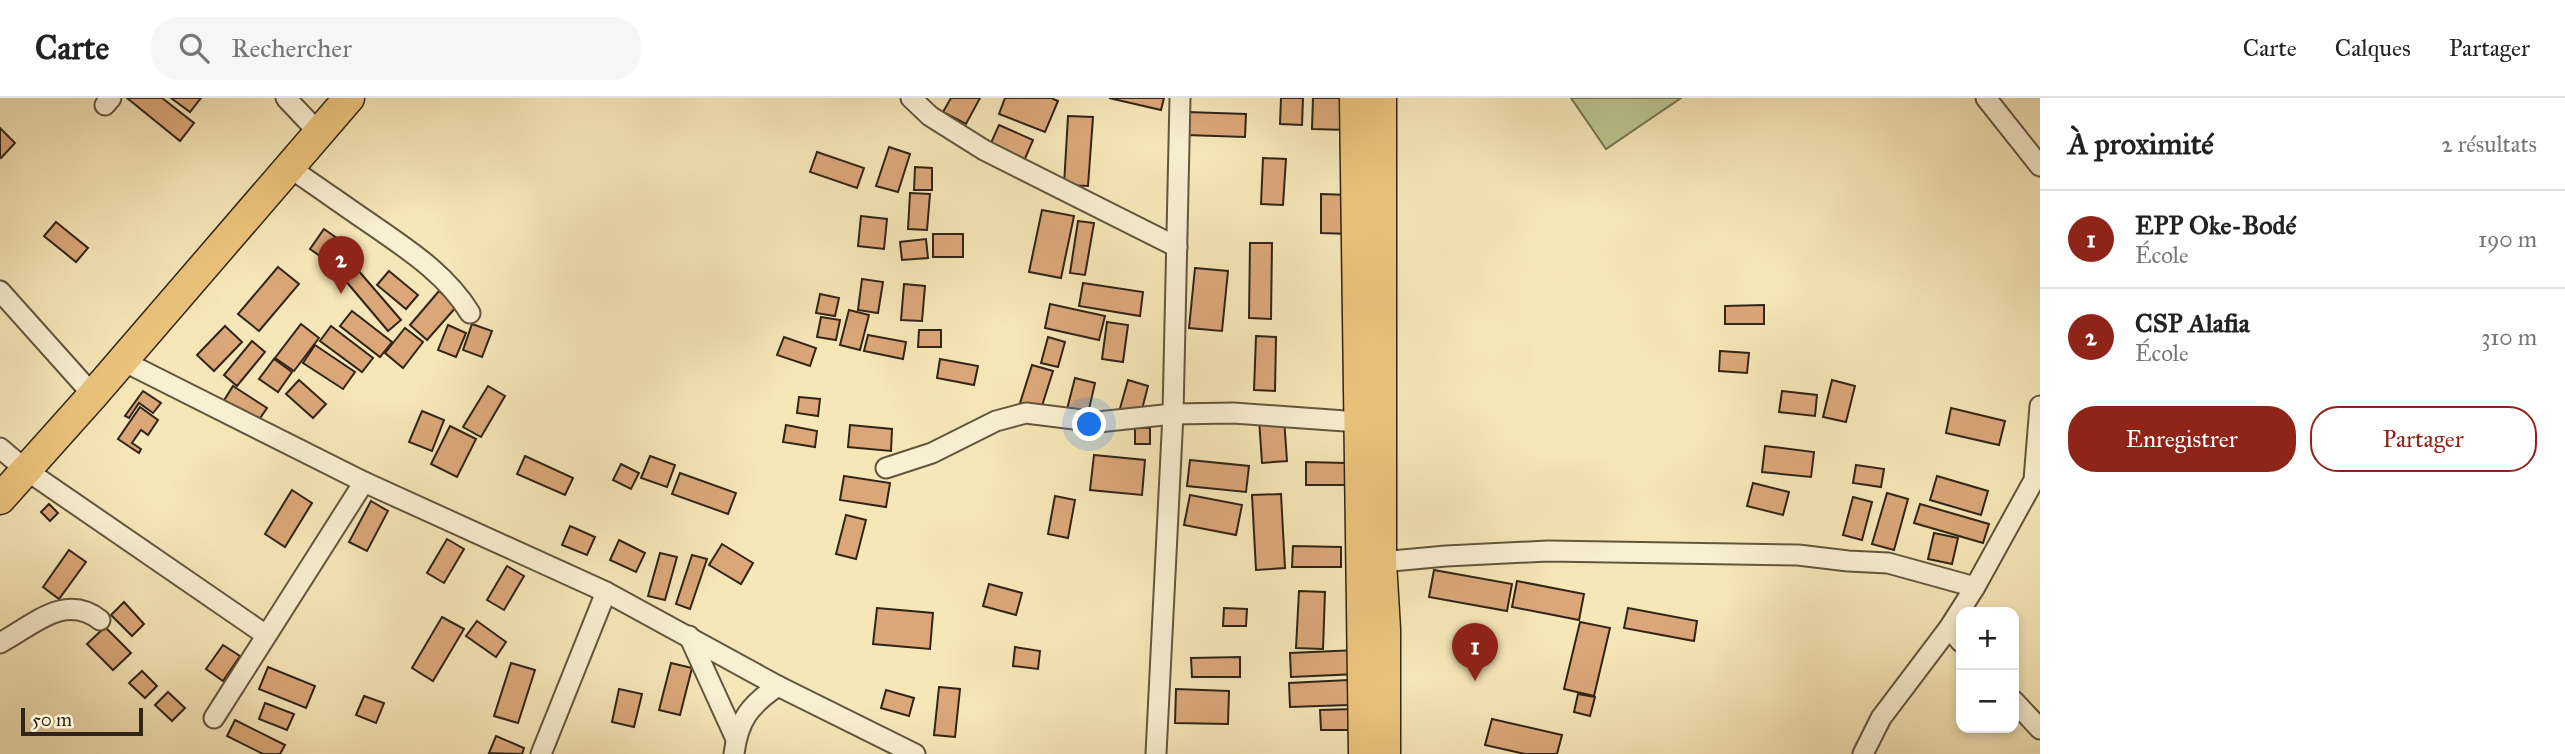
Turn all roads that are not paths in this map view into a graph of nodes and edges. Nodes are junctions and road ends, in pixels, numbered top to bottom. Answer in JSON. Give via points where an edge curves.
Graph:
{"nodes":[{"id":1,"x":286,"y":98,"type":"edge"},
{"id":2,"x":349,"y":98,"type":"edge"},
{"id":3,"x":911,"y":98,"type":"edge"},
{"id":4,"x":1180,"y":98,"type":"edge"},
{"id":5,"x":1354,"y":98,"type":"edge"},
{"id":6,"x":1381,"y":98,"type":"edge"},
{"id":7,"x":1986,"y":98,"type":"edge"},
{"id":8,"x":320,"y":133,"type":"junction"},
{"id":9,"x":2040,"y":166,"type":"edge"},
{"id":10,"x":290,"y":168,"type":"junction"},
{"id":11,"x":1177,"y":247,"type":"junction"},
{"id":12,"x":0,"y":292,"type":"edge"},
{"id":13,"x":470,"y":313,"type":"dead end"},
{"id":14,"x":123,"y":361,"type":"junction"},
{"id":15,"x":93,"y":396,"type":"junction"},
{"id":16,"x":2040,"y":406,"type":"edge"},
{"id":17,"x":1173,"y":414,"type":"junction"},
{"id":18,"x":1359,"y":422,"type":"junction"},
{"id":19,"x":0,"y":448,"type":"edge"},
{"id":20,"x":886,"y":468,"type":"dead end"},
{"id":21,"x":26,"y":470,"type":"junction"},
{"id":22,"x":2037,"y":480,"type":"edge"},
{"id":23,"x":364,"y":482,"type":"junction"},
{"id":24,"x":0,"y":499,"type":"edge"},
{"id":25,"x":1381,"y":562,"type":"junction"},
{"id":26,"x":1975,"y":587,"type":"junction"},
{"id":27,"x":606,"y":592,"type":"junction"},
{"id":28,"x":100,"y":620,"type":"dead end"},
{"id":29,"x":266,"y":635,"type":"junction"},
{"id":30,"x":1955,"y":635,"type":"edge"},
{"id":31,"x":689,"y":636,"type":"junction"},
{"id":32,"x":0,"y":643,"type":"edge"},
{"id":33,"x":778,"y":686,"type":"junction"},
{"id":34,"x":2019,"y":706,"type":"edge"},
{"id":35,"x":214,"y":718,"type":"dead end"},
{"id":36,"x":2040,"y":729,"type":"edge"},
{"id":37,"x":735,"y":747,"type":"edge"},
{"id":38,"x":541,"y":754,"type":"edge"},
{"id":39,"x":915,"y":754,"type":"edge"},
{"id":40,"x":1156,"y":754,"type":"edge"},
{"id":41,"x":1364,"y":754,"type":"edge"},
{"id":42,"x":1385,"y":754,"type":"edge"},
{"id":43,"x":1863,"y":754,"type":"edge"}],
"edges":[{"from":1,"to":8,"type":"street"},
{"from":2,"to":8,"type":"main road"},
{"from":3,"to":11,"type":"street","via":[[930,116],[984,150]]},
{"from":4,"to":11,"type":"street"},
{"from":5,"to":18,"type":"main road"},
{"from":6,"to":25,"type":"main road"},
{"from":7,"to":9,"type":"street"},
{"from":8,"to":10,"type":"main road"},
{"from":10,"to":13,"type":"street","via":[[414,254],[445,279]]},
{"from":10,"to":14,"type":"main road"},
{"from":11,"to":17,"type":"street"},
{"from":12,"to":15,"type":"street"},
{"from":14,"to":15,"type":"main road"},
{"from":14,"to":23,"type":"street"},
{"from":15,"to":21,"type":"main road"},
{"from":16,"to":22,"type":"street"},
{"from":17,"to":18,"type":"street"},
{"from":17,"to":20,"type":"street","via":[[1098,422],[1026,413],[996,421],[932,453]]},
{"from":17,"to":40,"type":"street"},
{"from":18,"to":41,"type":"main road"},
{"from":19,"to":21,"type":"street"},
{"from":21,"to":24,"type":"main road"},
{"from":21,"to":29,"type":"street"},
{"from":22,"to":26,"type":"street"},
{"from":23,"to":27,"type":"street"},
{"from":23,"to":29,"type":"street"},
{"from":25,"to":26,"type":"street","via":[[1548,551],[1798,555],[1888,563]]},
{"from":25,"to":42,"type":"main road"},
{"from":26,"to":30,"type":"street"},
{"from":27,"to":31,"type":"street"},
{"from":27,"to":38,"type":"street"},
{"from":28,"to":32,"type":"street","via":[[91,612],[54,611]]},
{"from":29,"to":35,"type":"street"},
{"from":30,"to":43,"type":"street","via":[[1881,718]]},
{"from":31,"to":33,"type":"street"},
{"from":31,"to":37,"type":"street"},
{"from":33,"to":37,"type":"street","via":[[744,716]]},
{"from":33,"to":39,"type":"street"},
{"from":34,"to":36,"type":"street"}]}
